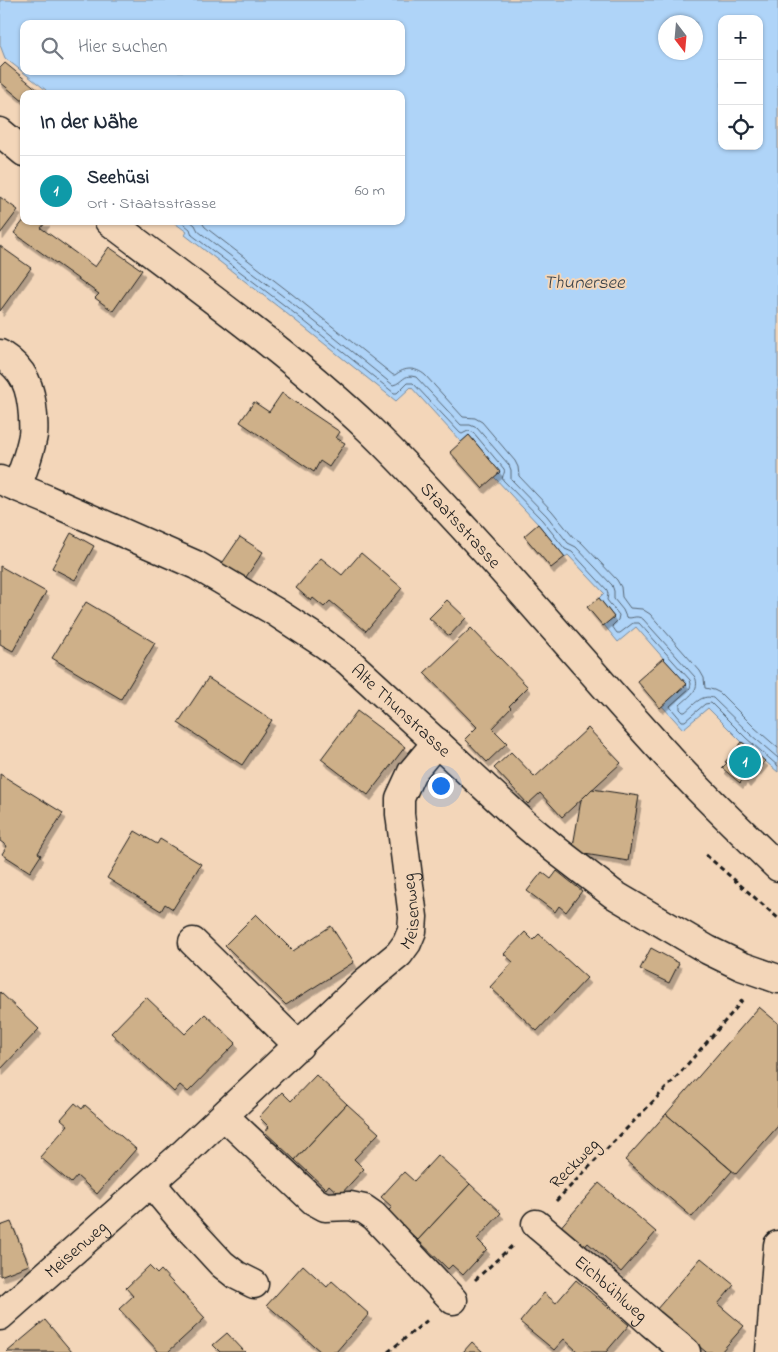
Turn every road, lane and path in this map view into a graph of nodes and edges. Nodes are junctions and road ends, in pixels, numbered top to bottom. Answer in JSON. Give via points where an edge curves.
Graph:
{"nodes":[{"id":1,"x":0,"y":132,"type":"edge"},
{"id":2,"x":20,"y":149,"type":"edge"},
{"id":3,"x":114,"y":225,"type":"edge"},
{"id":4,"x":0,"y":354,"type":"edge"},
{"id":5,"x":8,"y":484,"type":"edge"},
{"id":6,"x":437,"y":742,"type":"junction"},
{"id":7,"x":706,"y":855,"type":"dead end"},
{"id":8,"x":778,"y":867,"type":"edge"},
{"id":9,"x":778,"y":918,"type":"edge"},
{"id":10,"x":193,"y":942,"type":"dead end"},
{"id":11,"x":768,"y":976,"type":"edge"},
{"id":12,"x":299,"y":1046,"type":"junction"},
{"id":13,"x":224,"y":1116,"type":"junction"},
{"id":14,"x":151,"y":1183,"type":"junction"},
{"id":15,"x":536,"y":1224,"type":"junction"},
{"id":16,"x":778,"y":1245,"type":"edge"},
{"id":17,"x":254,"y":1284,"type":"dead end"},
{"id":18,"x":453,"y":1300,"type":"junction"},
{"id":19,"x":0,"y":1316,"type":"edge"},
{"id":20,"x":388,"y":1352,"type":"edge"},
{"id":21,"x":686,"y":1352,"type":"edge"},
{"id":22,"x":770,"y":1352,"type":"edge"}],
"edges":[{"from":1,"to":2,"type":"street"},
{"from":3,"to":8,"type":"street","name":"Staatsstrasse","via":[[278,350],[370,430],[482,548],[708,800]]},
{"from":4,"to":5,"type":"street","via":[[17,368],[32,397],[34,433],[28,456]]},
{"from":5,"to":6,"type":"street","name":"Alte Thunstrasse","via":[[196,566],[274,611],[348,661]]},
{"from":6,"to":11,"type":"street","name":"Alte Thunstrasse","via":[[526,825],[613,894],[708,950]]},
{"from":6,"to":12,"type":"street","name":"Meisenweg","via":[[412,772],[400,798],[412,931],[399,954]]},
{"from":7,"to":9,"type":"path"},
{"from":10,"to":12,"type":"street"},
{"from":11,"to":15,"type":"path","name":"Reckweg","via":[[750,990],[673,1081]]},
{"from":12,"to":13,"type":"street","name":"Meisenweg"},
{"from":13,"to":14,"type":"street","name":"Meisenweg"},
{"from":13,"to":18,"type":"street","via":[[314,1201],[326,1206],[364,1209],[374,1216]]},
{"from":14,"to":17,"type":"street","via":[[222,1264]]},
{"from":14,"to":19,"type":"street","name":"Meisenweg"},
{"from":15,"to":18,"type":"path","name":"Reckweg"},
{"from":15,"to":21,"type":"street","name":"Eichbühlweg"},
{"from":16,"to":22,"type":"street"},
{"from":18,"to":20,"type":"path","name":"Reckweg"}]}
